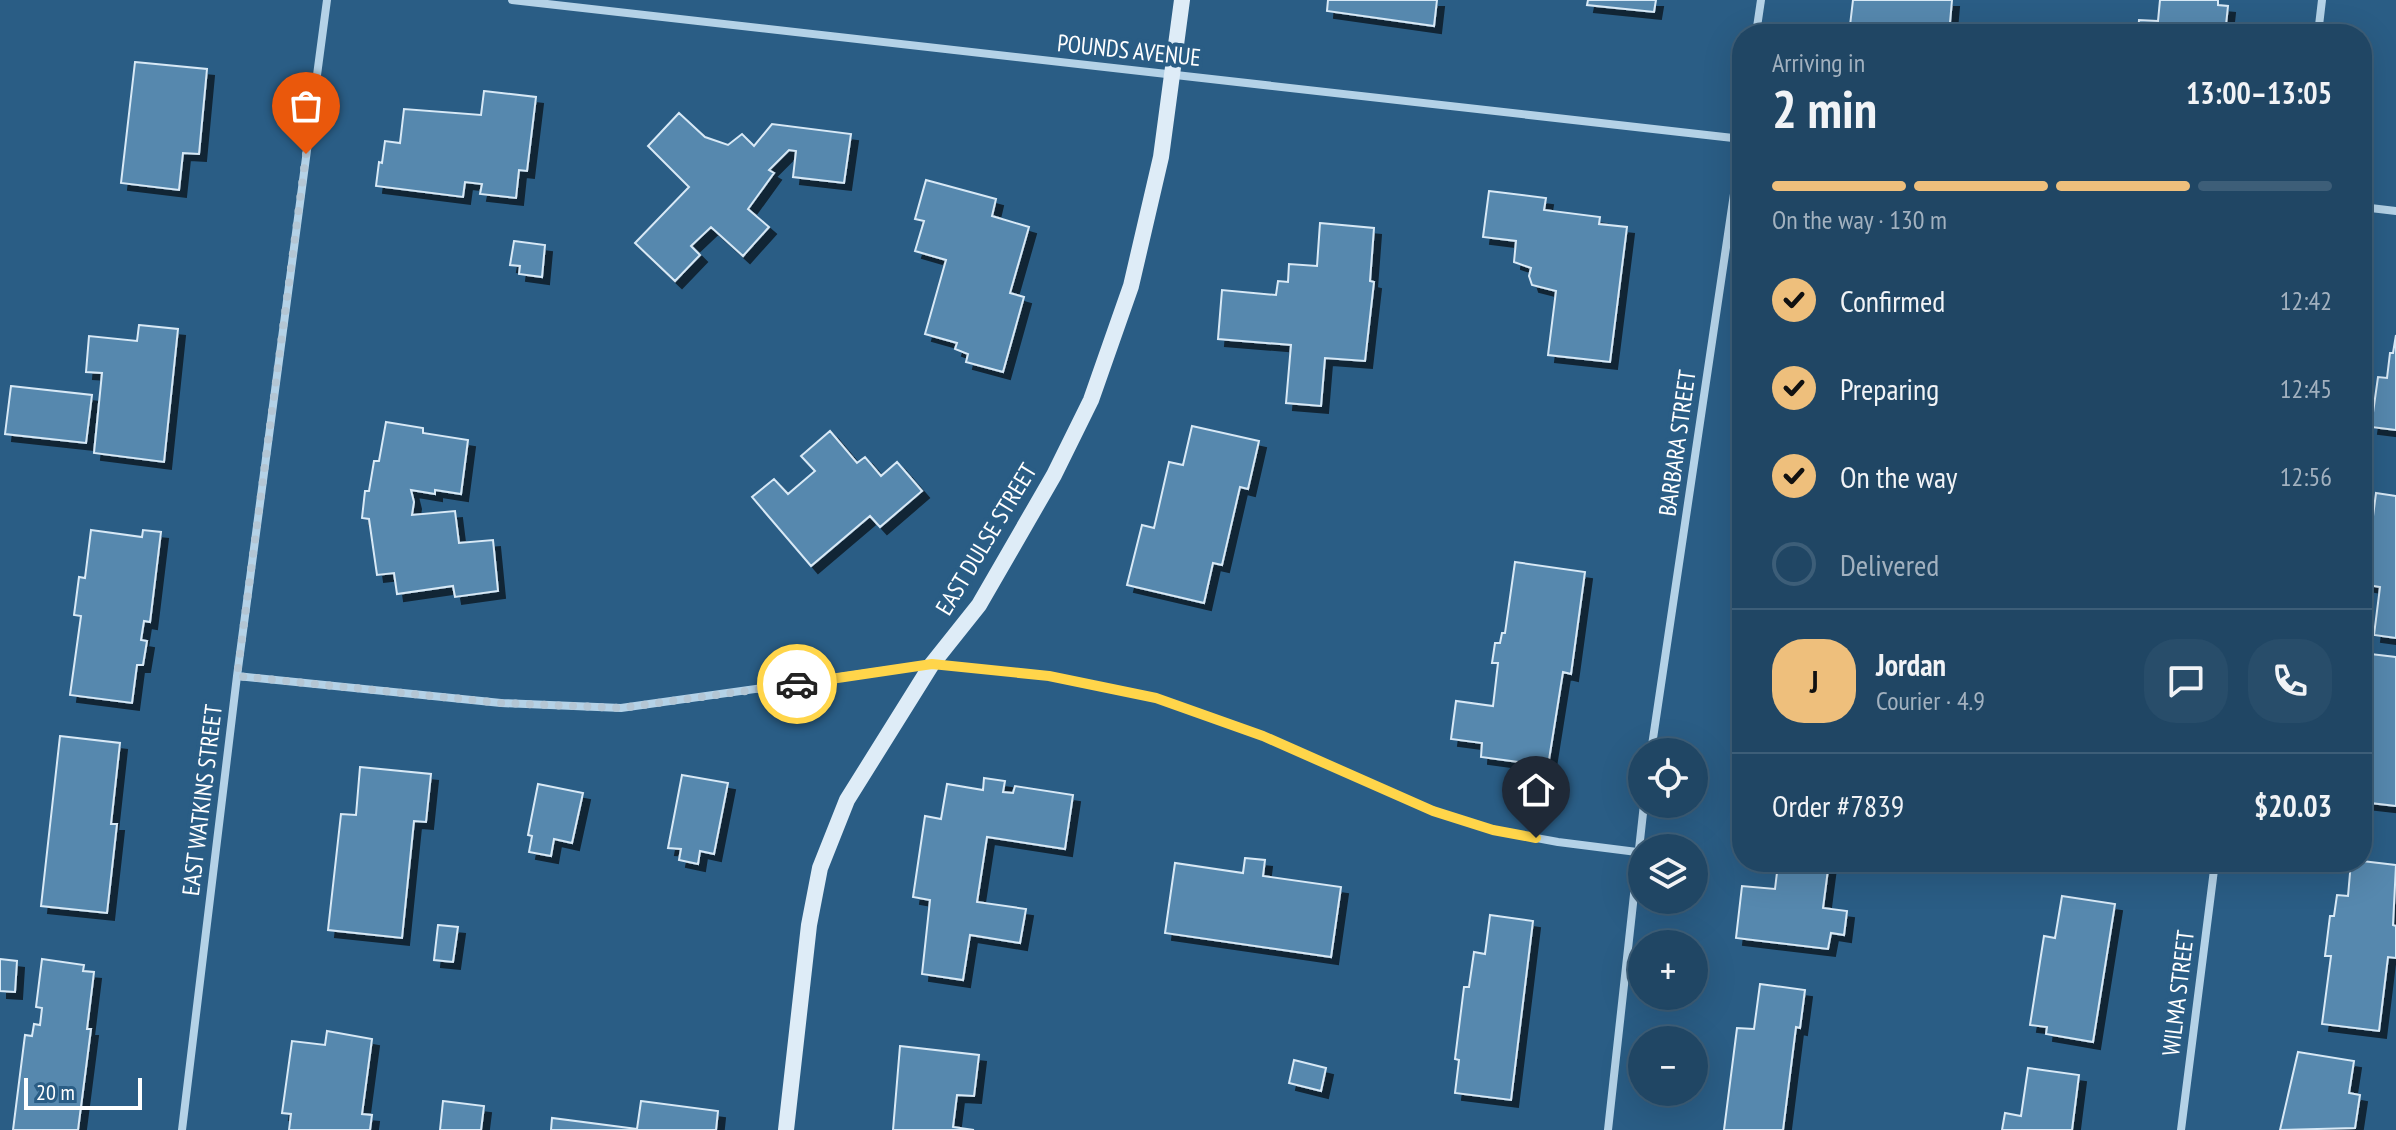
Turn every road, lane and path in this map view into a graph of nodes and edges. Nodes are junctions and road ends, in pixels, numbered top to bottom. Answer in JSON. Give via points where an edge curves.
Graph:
{"nodes":[{"id":1,"x":327,"y":0,"type":"edge"},
{"id":2,"x":512,"y":0,"type":"edge"},
{"id":3,"x":1182,"y":0,"type":"edge"},
{"id":4,"x":1761,"y":0,"type":"edge"},
{"id":5,"x":2322,"y":0,"type":"edge"},
{"id":6,"x":1757,"y":24,"type":"edge"},
{"id":7,"x":2319,"y":24,"type":"edge"},
{"id":8,"x":1172,"y":75,"type":"junction"},
{"id":9,"x":1732,"y":139,"type":"edge"},
{"id":10,"x":1732,"y":207,"type":"edge"},
{"id":11,"x":2372,"y":208,"type":"edge"},
{"id":12,"x":2396,"y":211,"type":"edge"},
{"id":13,"x":932,"y":664,"type":"junction"},
{"id":14,"x":237,"y":676,"type":"junction"},
{"id":15,"x":1653,"y":738,"type":"edge"},
{"id":16,"x":1628,"y":851,"type":"edge"},
{"id":17,"x":2214,"y":872,"type":"edge"},
{"id":18,"x":1631,"y":914,"type":"edge"},
{"id":19,"x":182,"y":1130,"type":"edge"},
{"id":20,"x":786,"y":1130,"type":"edge"},
{"id":21,"x":1608,"y":1130,"type":"edge"},
{"id":22,"x":2181,"y":1130,"type":"edge"}],
"edges":[{"from":1,"to":14,"type":"street","name":"EAST WATKINS STREET"},
{"from":2,"to":8,"type":"street","name":"POUNDS AVENUE"},
{"from":3,"to":8,"type":"street","name":"EAST DULSE STREET"},
{"from":4,"to":6,"type":"street"},
{"from":5,"to":7,"type":"street"},
{"from":8,"to":9,"type":"street","name":"POUNDS AVENUE"},
{"from":8,"to":13,"type":"street","name":"EAST DULSE STREET","via":[[1161,157],[1131,286],[1091,400],[979,605]]},
{"from":10,"to":15,"type":"street","name":"BARBARA STREET"},
{"from":11,"to":12,"type":"street"},
{"from":13,"to":14,"type":"street","via":[[621,708],[501,703]]},
{"from":13,"to":16,"type":"street","via":[[1049,676],[1156,698],[1263,736],[1433,811],[1493,830]]},
{"from":13,"to":20,"type":"street","name":"EAST DULSE STREET","via":[[847,800],[820,868]]},
{"from":14,"to":19,"type":"street","name":"EAST WATKINS STREET"},
{"from":17,"to":22,"type":"street","name":"WILMA STREET"},
{"from":18,"to":21,"type":"street"}]}
